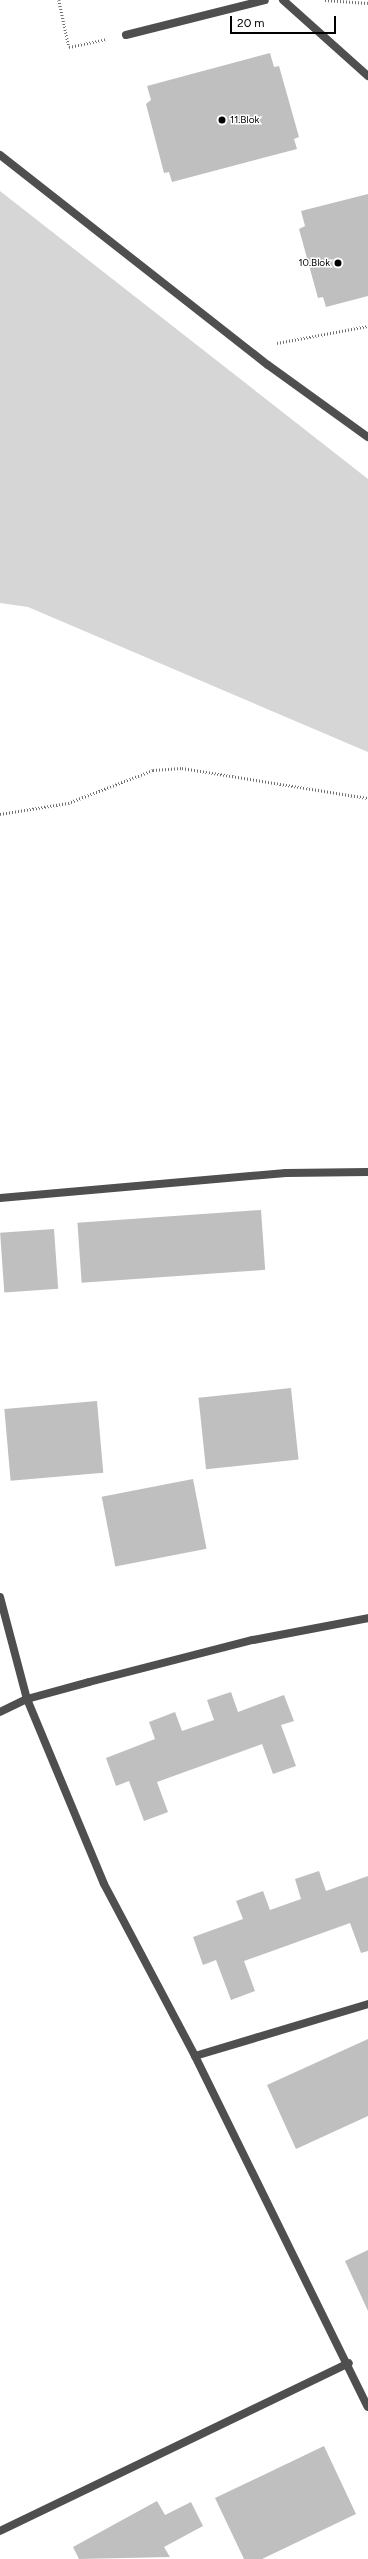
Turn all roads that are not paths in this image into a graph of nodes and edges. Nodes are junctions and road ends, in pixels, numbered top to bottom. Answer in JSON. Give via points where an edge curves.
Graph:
{"nodes":[{"id":1,"x":265,"y":0,"type":"edge"},
{"id":2,"x":283,"y":0,"type":"edge"},
{"id":3,"x":126,"y":35,"type":"road end"},
{"id":4,"x":368,"y":76,"type":"edge"},
{"id":5,"x":0,"y":155,"type":"edge"},
{"id":6,"x":368,"y":437,"type":"edge"},
{"id":7,"x":368,"y":1172,"type":"edge"},
{"id":8,"x":0,"y":1198,"type":"edge"},
{"id":9,"x":0,"y":1598,"type":"edge"},
{"id":10,"x":368,"y":1618,"type":"edge"},
{"id":11,"x":27,"y":1699,"type":"junction"},
{"id":12,"x":0,"y":1712,"type":"edge"},
{"id":13,"x":368,"y":2004,"type":"edge"},
{"id":14,"x":194,"y":2056,"type":"junction"},
{"id":15,"x":349,"y":2363,"type":"junction"},
{"id":16,"x":368,"y":2407,"type":"edge"},
{"id":17,"x":0,"y":2531,"type":"edge"}],
"edges":[{"from":1,"to":3,"type":"street"},
{"from":2,"to":4,"type":"street"},
{"from":5,"to":6,"type":"street","via":[[247,348]]},
{"from":7,"to":8,"type":"street","via":[[286,1173]]},
{"from":9,"to":11,"type":"street"},
{"from":10,"to":11,"type":"street","via":[[253,1640]]},
{"from":11,"to":12,"type":"street"},
{"from":11,"to":14,"type":"street","via":[[104,1884]]},
{"from":13,"to":14,"type":"street"},
{"from":14,"to":15,"type":"street"},
{"from":15,"to":16,"type":"street"},
{"from":15,"to":17,"type":"street"}]}
